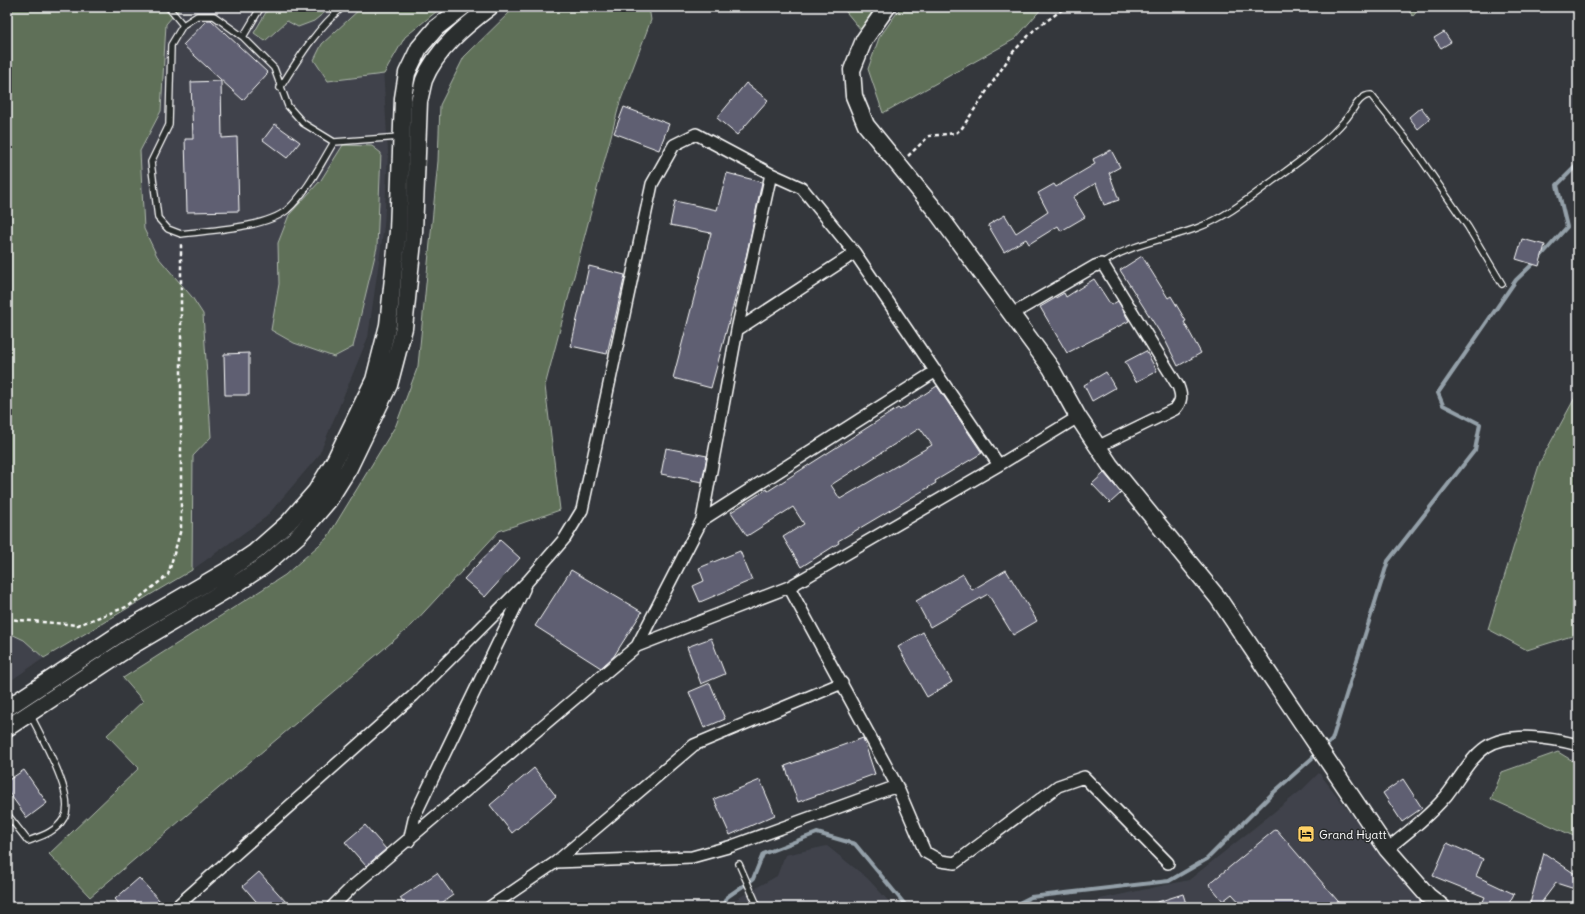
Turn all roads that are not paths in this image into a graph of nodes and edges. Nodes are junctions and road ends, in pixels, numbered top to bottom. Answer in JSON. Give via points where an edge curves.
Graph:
{"nodes":[{"id":1,"x":168,"y":7,"type":"edge"},
{"id":2,"x":261,"y":7,"type":"edge"},
{"id":3,"x":343,"y":7,"type":"edge"},
{"id":4,"x":463,"y":7,"type":"edge"},
{"id":5,"x":490,"y":7,"type":"edge"},
{"id":6,"x":886,"y":7,"type":"edge"},
{"id":7,"x":183,"y":25,"type":"junction"},
{"id":8,"x":243,"y":37,"type":"junction"},
{"id":9,"x":280,"y":88,"type":"junction"},
{"id":10,"x":401,"y":137,"type":"junction"},
{"id":11,"x":334,"y":142,"type":"junction"},
{"id":12,"x":771,"y":174,"type":"junction"},
{"id":13,"x":856,"y":253,"type":"junction"},
{"id":14,"x":1101,"y":264,"type":"junction"},
{"id":15,"x":1502,"y":284,"type":"dead end"},
{"id":16,"x":1012,"y":314,"type":"junction"},
{"id":17,"x":737,"y":330,"type":"junction"},
{"id":18,"x":936,"y":371,"type":"junction"},
{"id":19,"x":1078,"y":417,"type":"junction"},
{"id":20,"x":1097,"y":447,"type":"junction"},
{"id":21,"x":999,"y":465,"type":"junction"},
{"id":22,"x":702,"y":520,"type":"junction"},
{"id":23,"x":528,"y":581,"type":"junction"},
{"id":24,"x":789,"y":586,"type":"junction"},
{"id":25,"x":637,"y":646,"type":"junction"},
{"id":26,"x":842,"y":683,"type":"junction"},
{"id":27,"x":7,"y":708,"type":"edge"},
{"id":28,"x":29,"y":712,"type":"junction"},
{"id":29,"x":7,"y":728,"type":"edge"},
{"id":30,"x":1578,"y":745,"type":"edge"},
{"id":31,"x":897,"y":786,"type":"junction"},
{"id":32,"x":7,"y":814,"type":"edge"},
{"id":33,"x":409,"y":841,"type":"junction"},
{"id":34,"x":1387,"y":849,"type":"junction"},
{"id":35,"x":556,"y":862,"type":"junction"},
{"id":36,"x":1168,"y":862,"type":"dead end"},
{"id":37,"x":739,"y":864,"type":"dead end"},
{"id":38,"x":176,"y":907,"type":"edge"},
{"id":39,"x":332,"y":907,"type":"edge"},
{"id":40,"x":490,"y":907,"type":"edge"},
{"id":41,"x":758,"y":907,"type":"edge"},
{"id":42,"x":1442,"y":907,"type":"edge"}],
"edges":[{"from":1,"to":7,"type":"lane"},
{"from":2,"to":8,"type":"lane"},
{"from":3,"to":9,"type":"lane","via":[[327,20],[306,47]]},
{"from":4,"to":10,"type":"main road","via":[[436,28],[419,48],[406,73]]},
{"from":5,"to":28,"type":"main road","via":[[468,24],[436,58],[424,80],[419,101],[414,232],[404,328],[389,385],[349,468],[329,500],[299,535],[265,565]]},
{"from":6,"to":16,"type":"main road","via":[[864,40],[852,70],[854,96],[866,125],[936,211]]},
{"from":7,"to":8,"type":"lane","via":[[197,16],[214,16]]},
{"from":7,"to":11,"type":"lane","via":[[171,45],[169,125],[151,162],[158,218],[168,229],[181,234],[265,222],[286,210],[302,193]]},
{"from":8,"to":9,"type":"lane","via":[[274,68]]},
{"from":9,"to":11,"type":"lane","via":[[288,106],[303,123]]},
{"from":10,"to":11,"type":"lane"},
{"from":10,"to":27,"type":"main road","via":[[398,231],[388,325],[374,380],[316,491],[288,523],[255,552],[124,631]]},
{"from":12,"to":13,"type":"street","via":[[802,188]]},
{"from":12,"to":17,"type":"street"},
{"from":12,"to":23,"type":"street","via":[[696,134],[674,145],[652,184],[582,510],[565,538]]},
{"from":13,"to":17,"type":"street"},
{"from":13,"to":18,"type":"street"},
{"from":14,"to":15,"type":"lane","via":[[1123,250],[1198,228],[1227,213],[1323,144],[1362,98],[1371,95],[1412,146],[1468,227]]},
{"from":14,"to":16,"type":"street"},
{"from":14,"to":20,"type":"street","via":[[1178,386],[1181,402],[1175,409]]},
{"from":16,"to":19,"type":"main road","via":[[1050,368]]},
{"from":17,"to":22,"type":"street"},
{"from":18,"to":21,"type":"street"},
{"from":18,"to":22,"type":"street"},
{"from":19,"to":20,"type":"main road"},
{"from":19,"to":21,"type":"street"},
{"from":20,"to":34,"type":"main road","via":[[1218,598]]},
{"from":21,"to":24,"type":"street"},
{"from":22,"to":25,"type":"street"},
{"from":23,"to":33,"type":"street","via":[[415,815]]},
{"from":23,"to":38,"type":"street","via":[[413,696]]},
{"from":24,"to":25,"type":"street"},
{"from":24,"to":26,"type":"street"},
{"from":25,"to":33,"type":"street"},
{"from":26,"to":31,"type":"street"},
{"from":26,"to":35,"type":"street","via":[[694,745]]},
{"from":28,"to":29,"type":"main road"},
{"from":28,"to":32,"type":"lane","via":[[66,794],[65,817],[52,832],[28,841]]},
{"from":30,"to":34,"type":"street","via":[[1560,740],[1513,738],[1486,747],[1471,761],[1445,797]]},
{"from":31,"to":35,"type":"street","via":[[732,846],[692,857]]},
{"from":31,"to":36,"type":"street","via":[[925,852],[942,861],[955,863],[1058,786],[1084,777]]},
{"from":33,"to":39,"type":"street","via":[[352,887]]},
{"from":34,"to":42,"type":"main road","via":[[1428,896]]},
{"from":35,"to":40,"type":"street"},
{"from":37,"to":41,"type":"lane"}]}
